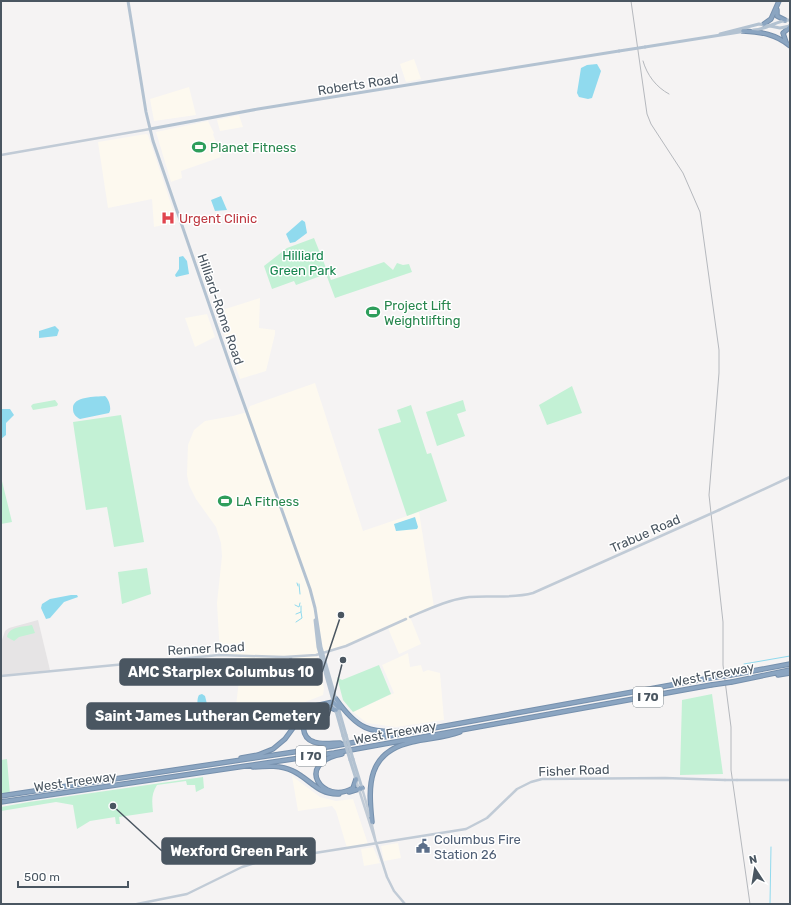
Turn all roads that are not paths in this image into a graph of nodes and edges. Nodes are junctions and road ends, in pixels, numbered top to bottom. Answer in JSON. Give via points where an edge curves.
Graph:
{"nodes":[{"id":1,"x":128,"y":1,"type":"edge"},
{"id":2,"x":779,"y":1,"type":"edge"},
{"id":3,"x":777,"y":7,"type":"junction"},
{"id":4,"x":785,"y":20,"type":"junction"},
{"id":5,"x":790,"y":20,"type":"edge"},
{"id":6,"x":764,"y":24,"type":"junction"},
{"id":7,"x":770,"y":26,"type":"junction"},
{"id":8,"x":790,"y":27,"type":"edge"},
{"id":9,"x":743,"y":31,"type":"junction"},
{"id":10,"x":719,"y":34,"type":"junction"},
{"id":11,"x":789,"y":45,"type":"edge"},
{"id":12,"x":150,"y":129,"type":"junction"},
{"id":13,"x":1,"y":155,"type":"edge"},
{"id":14,"x":790,"y":477,"type":"edge"},
{"id":15,"x":410,"y":617,"type":"dead end"},
{"id":16,"x":406,"y":619,"type":"dead end"},
{"id":17,"x":321,"y":654,"type":"junction"},
{"id":18,"x":284,"y":657,"type":"junction"},
{"id":19,"x":291,"y":657,"type":"junction"},
{"id":20,"x":790,"y":663,"type":"edge"},
{"id":21,"x":790,"y":672,"type":"edge"},
{"id":22,"x":1,"y":676,"type":"edge"},
{"id":23,"x":607,"y":697,"type":"junction"},
{"id":24,"x":335,"y":701,"type":"junction"},
{"id":25,"x":337,"y":709,"type":"junction"},
{"id":26,"x":469,"y":729,"type":"junction"},
{"id":27,"x":404,"y":740,"type":"junction"},
{"id":28,"x":361,"y":741,"type":"junction"},
{"id":29,"x":352,"y":759,"type":"junction"},
{"id":30,"x":217,"y":764,"type":"junction"},
{"id":31,"x":218,"y":770,"type":"junction"},
{"id":32,"x":356,"y":779,"type":"junction"},
{"id":33,"x":790,"y":780,"type":"edge"},
{"id":34,"x":360,"y":788,"type":"junction"},
{"id":35,"x":1,"y":796,"type":"edge"},
{"id":36,"x":1,"y":802,"type":"edge"},
{"id":37,"x":372,"y":822,"type":"junction"},
{"id":38,"x":376,"y":843,"type":"junction"},
{"id":39,"x":137,"y":904,"type":"edge"},
{"id":40,"x":405,"y":904,"type":"edge"}],
"edges":[{"from":1,"to":12,"type":"main road","name":"Hilliard-Rome Road"},
{"from":2,"to":3,"type":"highway"},
{"from":3,"to":4,"type":"highway","via":[[777,16]]},
{"from":3,"to":6,"type":"highway","via":[[769,22]]},
{"from":4,"to":5,"type":"main road","name":"Roberts Road"},
{"from":4,"to":7,"type":"main road","name":"Roberts Road"},
{"from":6,"to":7,"type":"main road","name":"Roberts Road"},
{"from":6,"to":10,"type":"main road","name":"Roberts Road"},
{"from":7,"to":8,"type":"main road","name":"Roberts Road"},
{"from":7,"to":9,"type":"main road","name":"Roberts Road","via":[[761,30]]},
{"from":8,"to":11,"type":"highway","via":[[783,33]]},
{"from":9,"to":10,"type":"main road","name":"Roberts Road"},
{"from":9,"to":11,"type":"highway","via":[[772,35]]},
{"from":10,"to":12,"type":"main road","name":"Roberts Road","bridge":true},
{"from":12,"to":13,"type":"main road","name":"Roberts Road"},
{"from":12,"to":17,"type":"main road","name":"Hilliard-Rome Road","via":[[230,365],[310,588]]},
{"from":14,"to":15,"type":"main road","name":"Trabue Road","bridge":true,"via":[[538,591],[505,597],[452,600]]},
{"from":16,"to":17,"type":"main road","name":"Renner Road","via":[[351,644]]},
{"from":17,"to":19,"type":"main road","name":"Renner Road"},
{"from":17,"to":24,"type":"main road","name":"Hilliard-Rome Road"},
{"from":18,"to":19,"type":"main road","name":"Renner Road"},
{"from":18,"to":19,"type":"main road","via":[[287,663]]},
{"from":18,"to":22,"type":"main road","name":"Renner Road","via":[[219,655]]},
{"from":20,"to":23,"type":"highway","name":"West Freeway","number":"I 70","bridge":true},
{"from":21,"to":26,"type":"highway","name":"West Freeway","number":"I 70","bridge":true},
{"from":23,"to":24,"type":"highway","via":[[416,730],[383,733],[357,724]]},
{"from":23,"to":28,"type":"highway","name":"West Freeway","number":"I 70"},
{"from":24,"to":25,"type":"highway"},
{"from":24,"to":30,"type":"highway","via":[[307,710],[285,739],[273,749]]},
{"from":25,"to":28,"type":"highway","via":[[326,706],[310,712],[303,725],[307,737],[317,743]]},
{"from":25,"to":29,"type":"main road","bridge":true},
{"from":26,"to":27,"type":"highway","name":"West Freeway","number":"I 70"},
{"from":26,"to":37,"type":"highway","via":[[457,734],[405,744],[384,756],[369,784]]},
{"from":27,"to":31,"type":"highway","name":"West Freeway","number":"I 70"},
{"from":27,"to":32,"type":"highway","via":[[331,756],[321,762],[316,770],[318,782],[330,791],[351,789]]},
{"from":28,"to":30,"type":"highway","name":"West Freeway","number":"I 70"},
{"from":29,"to":32,"type":"main road"},
{"from":29,"to":34,"type":"main road"},
{"from":30,"to":35,"type":"highway","name":"West Freeway","number":"I 70"},
{"from":31,"to":34,"type":"highway","via":[[275,766],[294,772],[318,790],[328,794],[339,794]]},
{"from":31,"to":36,"type":"highway","name":"West Freeway","number":"I 70"},
{"from":32,"to":34,"type":"main road"},
{"from":33,"to":38,"type":"main road","name":"Fisher Road","bridge":true,"via":[[542,779],[516,789],[487,818],[468,828]]},
{"from":34,"to":37,"type":"main road"},
{"from":34,"to":38,"type":"main road"},
{"from":37,"to":38,"type":"main road"},
{"from":38,"to":39,"type":"main road","name":"Fisher Road","via":[[254,863],[187,894]]},
{"from":38,"to":40,"type":"main road","via":[[389,881]]}]}
